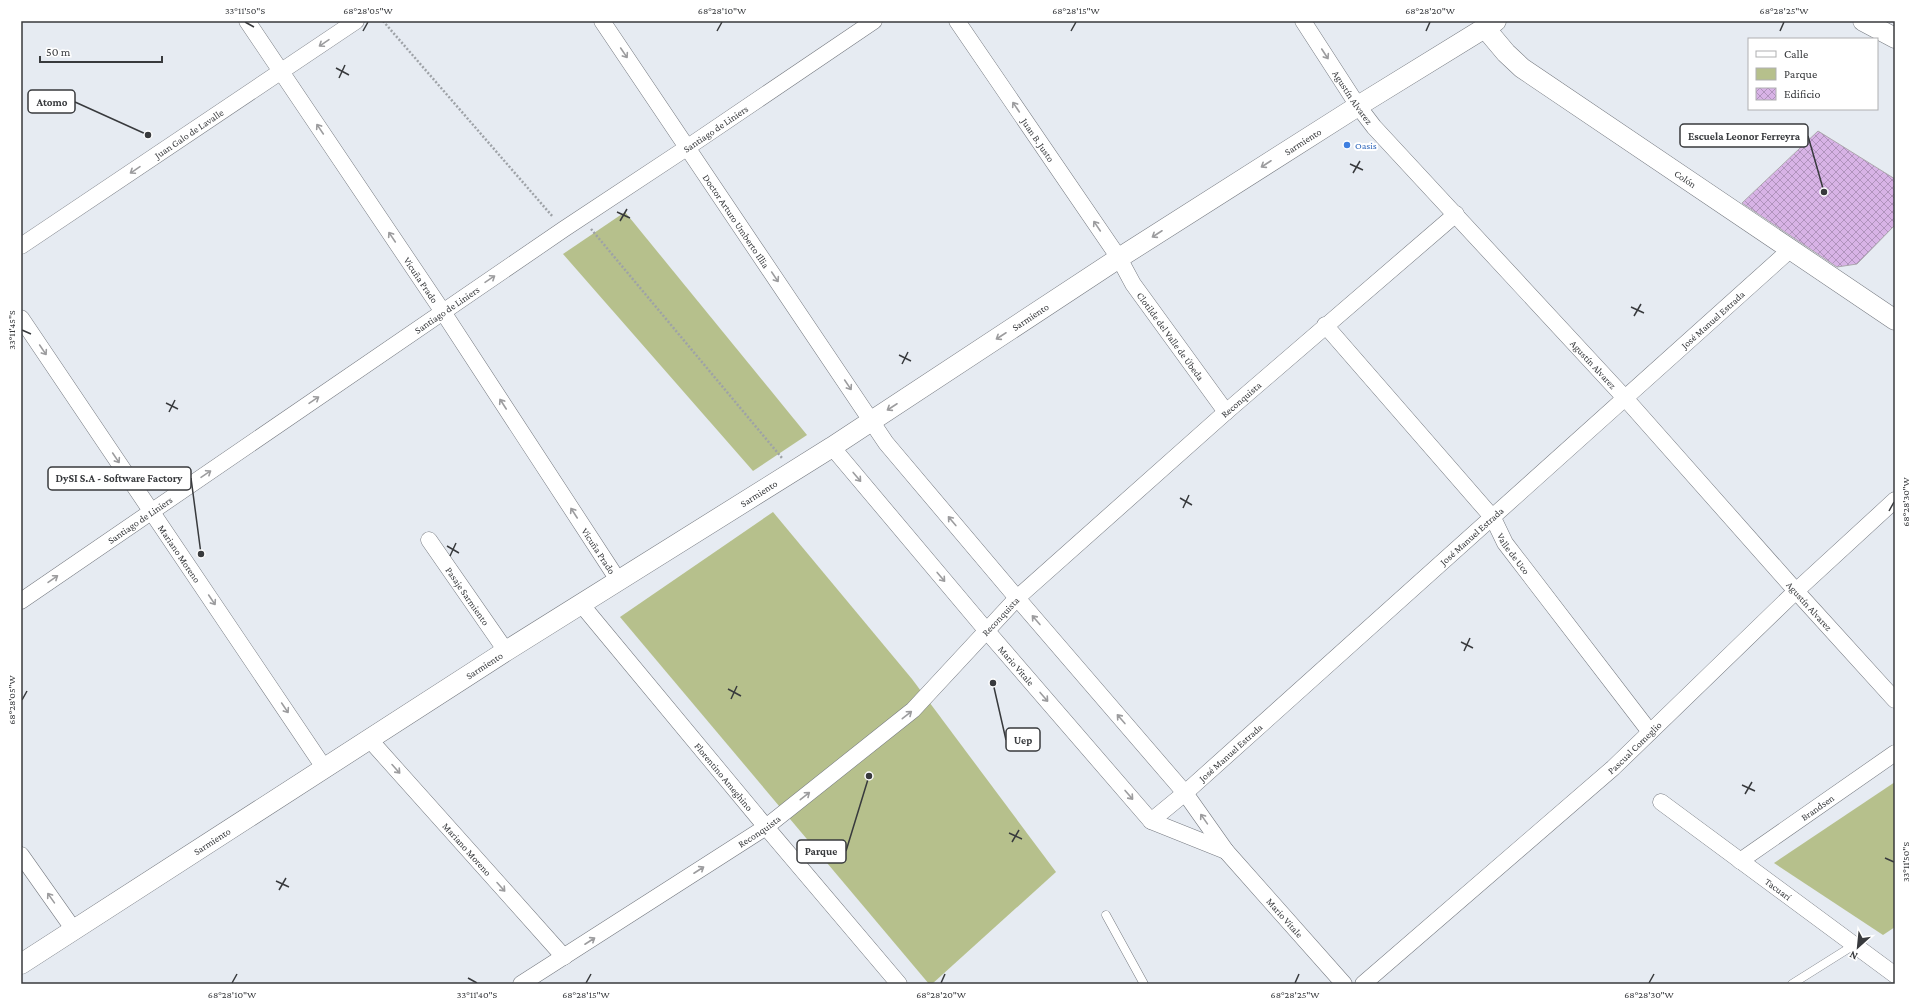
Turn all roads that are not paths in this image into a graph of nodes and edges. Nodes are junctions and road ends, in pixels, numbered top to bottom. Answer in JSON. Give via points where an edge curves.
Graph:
{"nodes":[{"id":1,"x":247,"y":21,"type":"edge"},
{"id":2,"x":356,"y":21,"type":"edge"},
{"id":3,"x":602,"y":21,"type":"edge"},
{"id":4,"x":874,"y":21,"type":"edge"},
{"id":5,"x":957,"y":21,"type":"edge"},
{"id":6,"x":1304,"y":21,"type":"edge"},
{"id":7,"x":1864,"y":21,"type":"edge"},
{"id":8,"x":1490,"y":24,"type":"edge"},
{"id":9,"x":1895,"y":38,"type":"edge"},
{"id":10,"x":281,"y":72,"type":"junction"},
{"id":11,"x":1358,"y":106,"type":"junction"},
{"id":12,"x":688,"y":147,"type":"junction"},
{"id":13,"x":1456,"y":214,"type":"junction"},
{"id":14,"x":21,"y":246,"type":"edge"},
{"id":15,"x":1791,"y":249,"type":"junction"},
{"id":16,"x":1119,"y":258,"type":"junction"},
{"id":17,"x":443,"y":312,"type":"junction"},
{"id":18,"x":21,"y":318,"type":"edge"},
{"id":19,"x":1895,"y":320,"type":"edge"},
{"id":20,"x":1324,"y":326,"type":"junction"},
{"id":21,"x":1625,"y":398,"type":"junction"},
{"id":22,"x":1226,"y":412,"type":"junction"},
{"id":23,"x":872,"y":420,"type":"junction"},
{"id":24,"x":832,"y":447,"type":"junction"},
{"id":25,"x":1895,"y":500,"type":"edge"},
{"id":26,"x":152,"y":511,"type":"junction"},
{"id":27,"x":1492,"y":518,"type":"junction"},
{"id":28,"x":429,"y":540,"type":"dead end"},
{"id":29,"x":618,"y":580,"type":"junction"},
{"id":30,"x":1796,"y":591,"type":"junction"},
{"id":31,"x":1017,"y":598,"type":"junction"},
{"id":32,"x":21,"y":601,"type":"edge"},
{"id":33,"x":581,"y":604,"type":"junction"},
{"id":34,"x":986,"y":630,"type":"junction"},
{"id":35,"x":506,"y":651,"type":"junction"},
{"id":36,"x":1895,"y":700,"type":"edge"},
{"id":37,"x":1650,"y":732,"type":"junction"},
{"id":38,"x":370,"y":740,"type":"junction"},
{"id":39,"x":1895,"y":753,"type":"edge"},
{"id":40,"x":325,"y":769,"type":"junction"},
{"id":41,"x":1185,"y":793,"type":"junction"},
{"id":42,"x":1661,"y":802,"type":"dead end"},
{"id":43,"x":1152,"y":821,"type":"junction"},
{"id":44,"x":766,"y":827,"type":"junction"},
{"id":45,"x":1226,"y":851,"type":"junction"},
{"id":46,"x":21,"y":855,"type":"edge"},
{"id":47,"x":1740,"y":861,"type":"junction"},
{"id":48,"x":1106,"y":915,"type":"dead end"},
{"id":49,"x":74,"y":930,"type":"junction"},
{"id":50,"x":1854,"y":944,"type":"junction"},
{"id":51,"x":564,"y":957,"type":"junction"},
{"id":52,"x":21,"y":964,"type":"edge"},
{"id":53,"x":1895,"y":975,"type":"edge"},
{"id":54,"x":521,"y":984,"type":"edge"},
{"id":55,"x":899,"y":984,"type":"edge"},
{"id":56,"x":1144,"y":984,"type":"edge"},
{"id":57,"x":1344,"y":984,"type":"edge"},
{"id":58,"x":1363,"y":984,"type":"edge"},
{"id":59,"x":1792,"y":984,"type":"edge"}],
"edges":[{"from":1,"to":10,"type":"street","name":"Vicuña Prado"},
{"from":2,"to":10,"type":"street","name":"Juan Galo de Lavalle","one_way":true},
{"from":3,"to":12,"type":"street","name":"Doctor Arturo Umberto Illia","one_way":true},
{"from":4,"to":12,"type":"street","name":"Santiago de Liniers"},
{"from":16,"to":5,"type":"street","name":"Juan B. Justo","one_way":true},
{"from":6,"to":11,"type":"street","name":"Agustín Alvarez","one_way":true},
{"from":7,"to":9,"type":"street"},
{"from":8,"to":11,"type":"street","name":"Sarmiento"},
{"from":8,"to":15,"type":"street","name":"Colón","via":[[1506,53],[1522,68]]},
{"from":10,"to":14,"type":"street","name":"Juan Galo de Lavalle","one_way":true},
{"from":17,"to":10,"type":"street","name":"Vicuña Prado","one_way":true},
{"from":11,"to":13,"type":"street","name":"Agustín Alvarez","via":[[1374,127]]},
{"from":11,"to":16,"type":"street","name":"Sarmiento","one_way":true},
{"from":17,"to":12,"type":"street","name":"Santiago de Liniers","one_way":true},
{"from":12,"to":23,"type":"street","name":"Doctor Arturo Umberto Illia","one_way":true},
{"from":13,"to":20,"type":"street","name":"Reconquista"},
{"from":13,"to":21,"type":"street","name":"Agustín Alvarez"},
{"from":15,"to":19,"type":"street","name":"Colón"},
{"from":15,"to":21,"type":"street","name":"José Manuel Estrada"},
{"from":16,"to":22,"type":"street","name":"Clotilde del Valle de Úbeda","via":[[1133,284]]},
{"from":16,"to":23,"type":"street","name":"Sarmiento","one_way":true},
{"from":26,"to":17,"type":"street","name":"Santiago de Liniers","one_way":true},
{"from":29,"to":17,"type":"street","name":"Vicuña Prado","one_way":true},
{"from":18,"to":26,"type":"street","name":"Mariano Moreno","one_way":true},
{"from":20,"to":22,"type":"street","name":"Reconquista"},
{"from":20,"to":27,"type":"street","name":"Valle de Uco"},
{"from":21,"to":27,"type":"street","name":"José Manuel Estrada"},
{"from":21,"to":30,"type":"street","name":"Agustín Alvarez"},
{"from":22,"to":31,"type":"street","name":"Reconquista"},
{"from":23,"to":24,"type":"street","name":"Sarmiento"},
{"from":31,"to":23,"type":"street","name":"Mario Vitale","one_way":true,"via":[[886,443]]},
{"from":24,"to":29,"type":"street","name":"Sarmiento"},
{"from":24,"to":34,"type":"street","name":"Mario Vitale","one_way":true},
{"from":25,"to":30,"type":"street","name":"Pascual Comeglio"},
{"from":32,"to":26,"type":"street","name":"Santiago de Liniers","one_way":true},
{"from":26,"to":40,"type":"street","name":"Mariano Moreno","one_way":true},
{"from":27,"to":37,"type":"street","name":"Valle de Uco","via":[[1505,544]]},
{"from":27,"to":41,"type":"street","name":"José Manuel Estrada"},
{"from":28,"to":35,"type":"street","name":"Pasaje Sarmiento"},
{"from":29,"to":33,"type":"street","name":"Sarmiento"},
{"from":30,"to":36,"type":"street","name":"Agustín Alvarez"},
{"from":30,"to":37,"type":"street","name":"Pascual Comeglio"},
{"from":31,"to":34,"type":"street","name":"Reconquista"},
{"from":41,"to":31,"type":"street","name":"Mario Vitale","one_way":true},
{"from":33,"to":35,"type":"street","name":"Sarmiento"},
{"from":33,"to":44,"type":"street","name":"Florentino Ameghino"},
{"from":34,"to":43,"type":"street","name":"Mario Vitale","one_way":true},
{"from":44,"to":34,"type":"street","name":"Reconquista","one_way":true,"via":[[913,710]]},
{"from":35,"to":38,"type":"street","name":"Sarmiento"},
{"from":37,"to":58,"type":"street","name":"Pascual Comeglio","via":[[1614,768]]},
{"from":38,"to":40,"type":"street","name":"Sarmiento"},
{"from":38,"to":51,"type":"street","name":"Mariano Moreno","one_way":true},
{"from":39,"to":47,"type":"street","name":"Brandsen"},
{"from":40,"to":49,"type":"street","name":"Sarmiento"},
{"from":41,"to":43,"type":"street","name":"José Manuel Estrada"},
{"from":45,"to":41,"type":"street","name":"Mario Vitale","one_way":true},
{"from":42,"to":47,"type":"street","name":"Tacuarí"},
{"from":43,"to":45,"type":"street","name":"Mario Vitale"},
{"from":51,"to":44,"type":"street","name":"Reconquista","one_way":true},
{"from":44,"to":55,"type":"street","name":"Florentino Ameghino"},
{"from":45,"to":57,"type":"street","name":"Mario Vitale"},
{"from":49,"to":46,"type":"street","one_way":true},
{"from":47,"to":50,"type":"street","name":"Tacuarí"},
{"from":48,"to":56,"type":"lane"},
{"from":49,"to":52,"type":"street","name":"Sarmiento"},
{"from":50,"to":53,"type":"street","name":"Tacuarí"},
{"from":50,"to":59,"type":"lane"},
{"from":51,"to":54,"type":"street","name":"Reconquista"}]}
